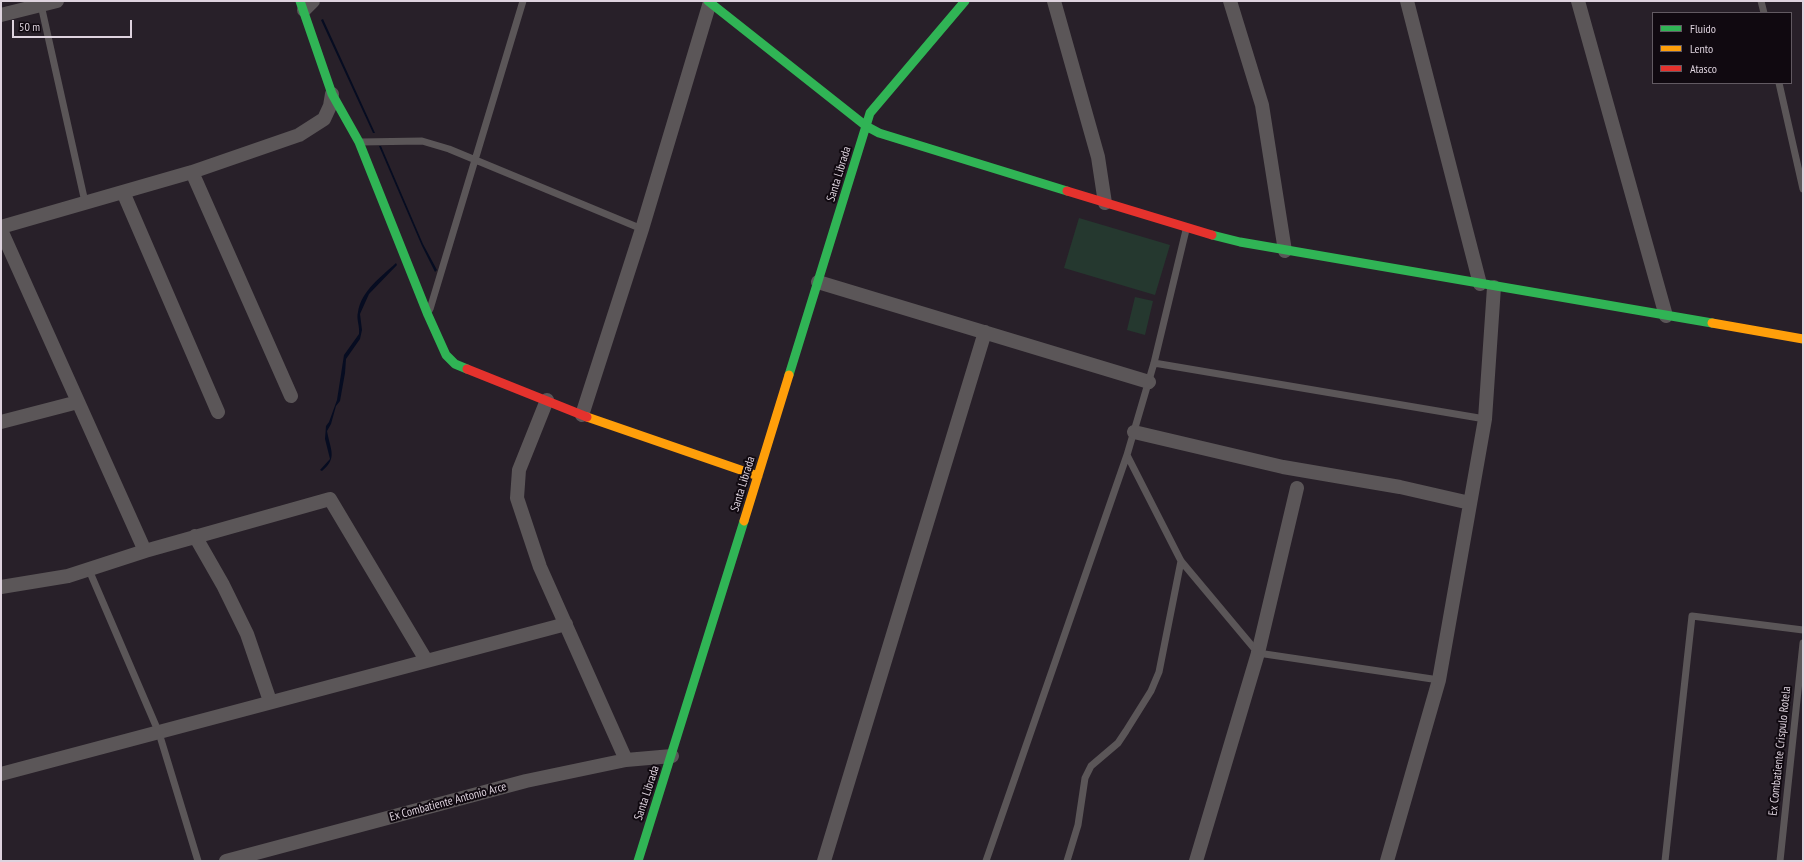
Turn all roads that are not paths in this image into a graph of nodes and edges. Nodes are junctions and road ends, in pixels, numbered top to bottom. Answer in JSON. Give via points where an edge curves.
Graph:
{"nodes":[{"id":1,"x":57,"y":1,"type":"edge"},
{"id":2,"x":523,"y":1,"type":"edge"},
{"id":3,"x":965,"y":1,"type":"edge"},
{"id":4,"x":1054,"y":1,"type":"edge"},
{"id":5,"x":1230,"y":1,"type":"edge"},
{"id":6,"x":1406,"y":1,"type":"edge"},
{"id":7,"x":1578,"y":1,"type":"edge"},
{"id":8,"x":1761,"y":1,"type":"edge"},
{"id":9,"x":709,"y":2,"type":"edge"},
{"id":10,"x":306,"y":4,"type":"edge"},
{"id":11,"x":41,"y":5,"type":"junction"},
{"id":12,"x":1764,"y":12,"type":"edge"},
{"id":13,"x":1,"y":15,"type":"edge"},
{"id":14,"x":1779,"y":84,"type":"edge"},
{"id":15,"x":332,"y":94,"type":"junction"},
{"id":16,"x":866,"y":126,"type":"junction"},
{"id":17,"x":358,"y":142,"type":"junction"},
{"id":18,"x":475,"y":160,"type":"junction"},
{"id":19,"x":192,"y":172,"type":"junction"},
{"id":20,"x":1803,"y":190,"type":"edge"},
{"id":21,"x":123,"y":192,"type":"junction"},
{"id":22,"x":85,"y":202,"type":"junction"},
{"id":23,"x":1105,"y":203,"type":"junction"},
{"id":24,"x":1,"y":227,"type":"edge"},
{"id":25,"x":1187,"y":228,"type":"junction"},
{"id":26,"x":642,"y":229,"type":"junction"},
{"id":27,"x":1,"y":230,"type":"edge"},
{"id":28,"x":1285,"y":251,"type":"junction"},
{"id":29,"x":818,"y":282,"type":"junction"},
{"id":30,"x":1480,"y":284,"type":"junction"},
{"id":31,"x":1494,"y":287,"type":"junction"},
{"id":32,"x":428,"y":315,"type":"junction"},
{"id":33,"x":1666,"y":316,"type":"junction"},
{"id":34,"x":985,"y":332,"type":"junction"},
{"id":35,"x":1803,"y":339,"type":"edge"},
{"id":36,"x":1154,"y":363,"type":"junction"},
{"id":37,"x":1149,"y":382,"type":"junction"},
{"id":38,"x":291,"y":396,"type":"dead end"},
{"id":39,"x":547,"y":400,"type":"junction"},
{"id":40,"x":78,"y":402,"type":"junction"},
{"id":41,"x":218,"y":412,"type":"dead end"},
{"id":42,"x":582,"y":415,"type":"junction"},
{"id":43,"x":1485,"y":419,"type":"junction"},
{"id":44,"x":1,"y":422,"type":"edge"},
{"id":45,"x":1134,"y":432,"type":"junction"},
{"id":46,"x":1127,"y":455,"type":"junction"},
{"id":47,"x":758,"y":476,"type":"junction"},
{"id":48,"x":1297,"y":488,"type":"dead end"},
{"id":49,"x":1470,"y":503,"type":"junction"},
{"id":50,"x":194,"y":536,"type":"junction"},
{"id":51,"x":145,"y":551,"type":"junction"},
{"id":52,"x":1182,"y":561,"type":"junction"},
{"id":53,"x":89,"y":570,"type":"junction"},
{"id":54,"x":1,"y":587,"type":"edge"},
{"id":55,"x":566,"y":624,"type":"junction"},
{"id":56,"x":1803,"y":630,"type":"edge"},
{"id":57,"x":1803,"y":644,"type":"edge"},
{"id":58,"x":1258,"y":653,"type":"junction"},
{"id":59,"x":426,"y":660,"type":"junction"},
{"id":60,"x":1439,"y":680,"type":"junction"},
{"id":61,"x":270,"y":701,"type":"junction"},
{"id":62,"x":160,"y":733,"type":"junction"},
{"id":63,"x":672,"y":756,"type":"junction"},
{"id":64,"x":626,"y":760,"type":"junction"},
{"id":65,"x":1,"y":774,"type":"edge"},
{"id":66,"x":198,"y":861,"type":"edge"},
{"id":67,"x":226,"y":861,"type":"edge"},
{"id":68,"x":638,"y":861,"type":"edge"},
{"id":69,"x":824,"y":861,"type":"edge"},
{"id":70,"x":986,"y":861,"type":"edge"},
{"id":71,"x":1067,"y":861,"type":"edge"},
{"id":72,"x":1196,"y":861,"type":"edge"},
{"id":73,"x":1387,"y":861,"type":"edge"},
{"id":74,"x":1665,"y":861,"type":"edge"},
{"id":75,"x":1780,"y":861,"type":"edge"}],
"edges":[{"from":1,"to":11,"type":"street"},
{"from":2,"to":18,"type":"lane"},
{"from":3,"to":16,"type":"street","name":"Santa Librada","via":[[870,114]]},
{"from":4,"to":23,"type":"street","via":[[1098,157]]},
{"from":5,"to":28,"type":"street","via":[[1262,104]]},
{"from":6,"to":30,"type":"street"},
{"from":7,"to":33,"type":"street"},
{"from":8,"to":12,"type":"lane"},
{"from":9,"to":16,"type":"street"},
{"from":9,"to":26,"type":"street"},
{"from":10,"to":15,"type":"street"},
{"from":11,"to":13,"type":"street"},
{"from":11,"to":22,"type":"lane"},
{"from":14,"to":20,"type":"lane"},
{"from":15,"to":17,"type":"street"},
{"from":15,"to":19,"type":"street","via":[[324,118],[299,135]]},
{"from":16,"to":23,"type":"street","via":[[879,133]]},
{"from":16,"to":29,"type":"street","name":"Santa Librada"},
{"from":17,"to":18,"type":"lane","via":[[422,141]]},
{"from":17,"to":32,"type":"street"},
{"from":18,"to":26,"type":"lane"},
{"from":18,"to":32,"type":"lane"},
{"from":19,"to":21,"type":"street"},
{"from":19,"to":38,"type":"street"},
{"from":21,"to":22,"type":"street"},
{"from":21,"to":41,"type":"street"},
{"from":22,"to":24,"type":"street"},
{"from":23,"to":25,"type":"street"},
{"from":25,"to":28,"type":"street"},
{"from":25,"to":36,"type":"lane"},
{"from":26,"to":42,"type":"street"},
{"from":27,"to":40,"type":"street"},
{"from":28,"to":30,"type":"street"},
{"from":29,"to":34,"type":"street"},
{"from":29,"to":47,"type":"street","name":"Santa Librada"},
{"from":30,"to":31,"type":"street"},
{"from":31,"to":33,"type":"street"},
{"from":31,"to":43,"type":"street"},
{"from":32,"to":39,"type":"street","via":[[446,355],[455,364]]},
{"from":33,"to":35,"type":"street"},
{"from":34,"to":37,"type":"street"},
{"from":34,"to":69,"type":"street"},
{"from":36,"to":37,"type":"lane"},
{"from":36,"to":43,"type":"lane"},
{"from":37,"to":45,"type":"lane"},
{"from":39,"to":42,"type":"street"},
{"from":39,"to":55,"type":"street","via":[[519,470],[517,498],[540,567]]},
{"from":40,"to":44,"type":"street"},
{"from":40,"to":51,"type":"street"},
{"from":42,"to":47,"type":"street"},
{"from":43,"to":49,"type":"street"},
{"from":45,"to":46,"type":"lane"},
{"from":45,"to":49,"type":"street","via":[[1283,467],[1400,487]]},
{"from":46,"to":52,"type":"lane"},
{"from":46,"to":70,"type":"lane"},
{"from":47,"to":63,"type":"street","name":"Santa Librada"},
{"from":48,"to":58,"type":"street"},
{"from":49,"to":60,"type":"street"},
{"from":50,"to":51,"type":"street"},
{"from":50,"to":59,"type":"street","via":[[330,499]]},
{"from":50,"to":61,"type":"street","via":[[223,585],[247,634]]},
{"from":51,"to":53,"type":"street"},
{"from":52,"to":58,"type":"lane"},
{"from":52,"to":71,"type":"lane","via":[[1159,672],[1151,691],[1118,743],[1091,766],[1085,778],[1078,825]]},
{"from":53,"to":54,"type":"street"},
{"from":53,"to":62,"type":"lane"},
{"from":55,"to":59,"type":"street"},
{"from":55,"to":64,"type":"street"},
{"from":56,"to":74,"type":"lane","via":[[1692,616]]},
{"from":57,"to":75,"type":"lane","name":"Ex Combatiente Crispulo Rotela"},
{"from":58,"to":60,"type":"lane"},
{"from":58,"to":72,"type":"street"},
{"from":59,"to":61,"type":"street"},
{"from":60,"to":73,"type":"street"},
{"from":61,"to":62,"type":"street"},
{"from":62,"to":65,"type":"street"},
{"from":62,"to":66,"type":"lane"},
{"from":63,"to":64,"type":"street","name":"Ex Combatiente Antonio Arce"},
{"from":63,"to":68,"type":"street","name":"Santa Librada"},
{"from":64,"to":67,"type":"street","name":"Ex Combatiente Antonio Arce","via":[[526,781]]}]}
